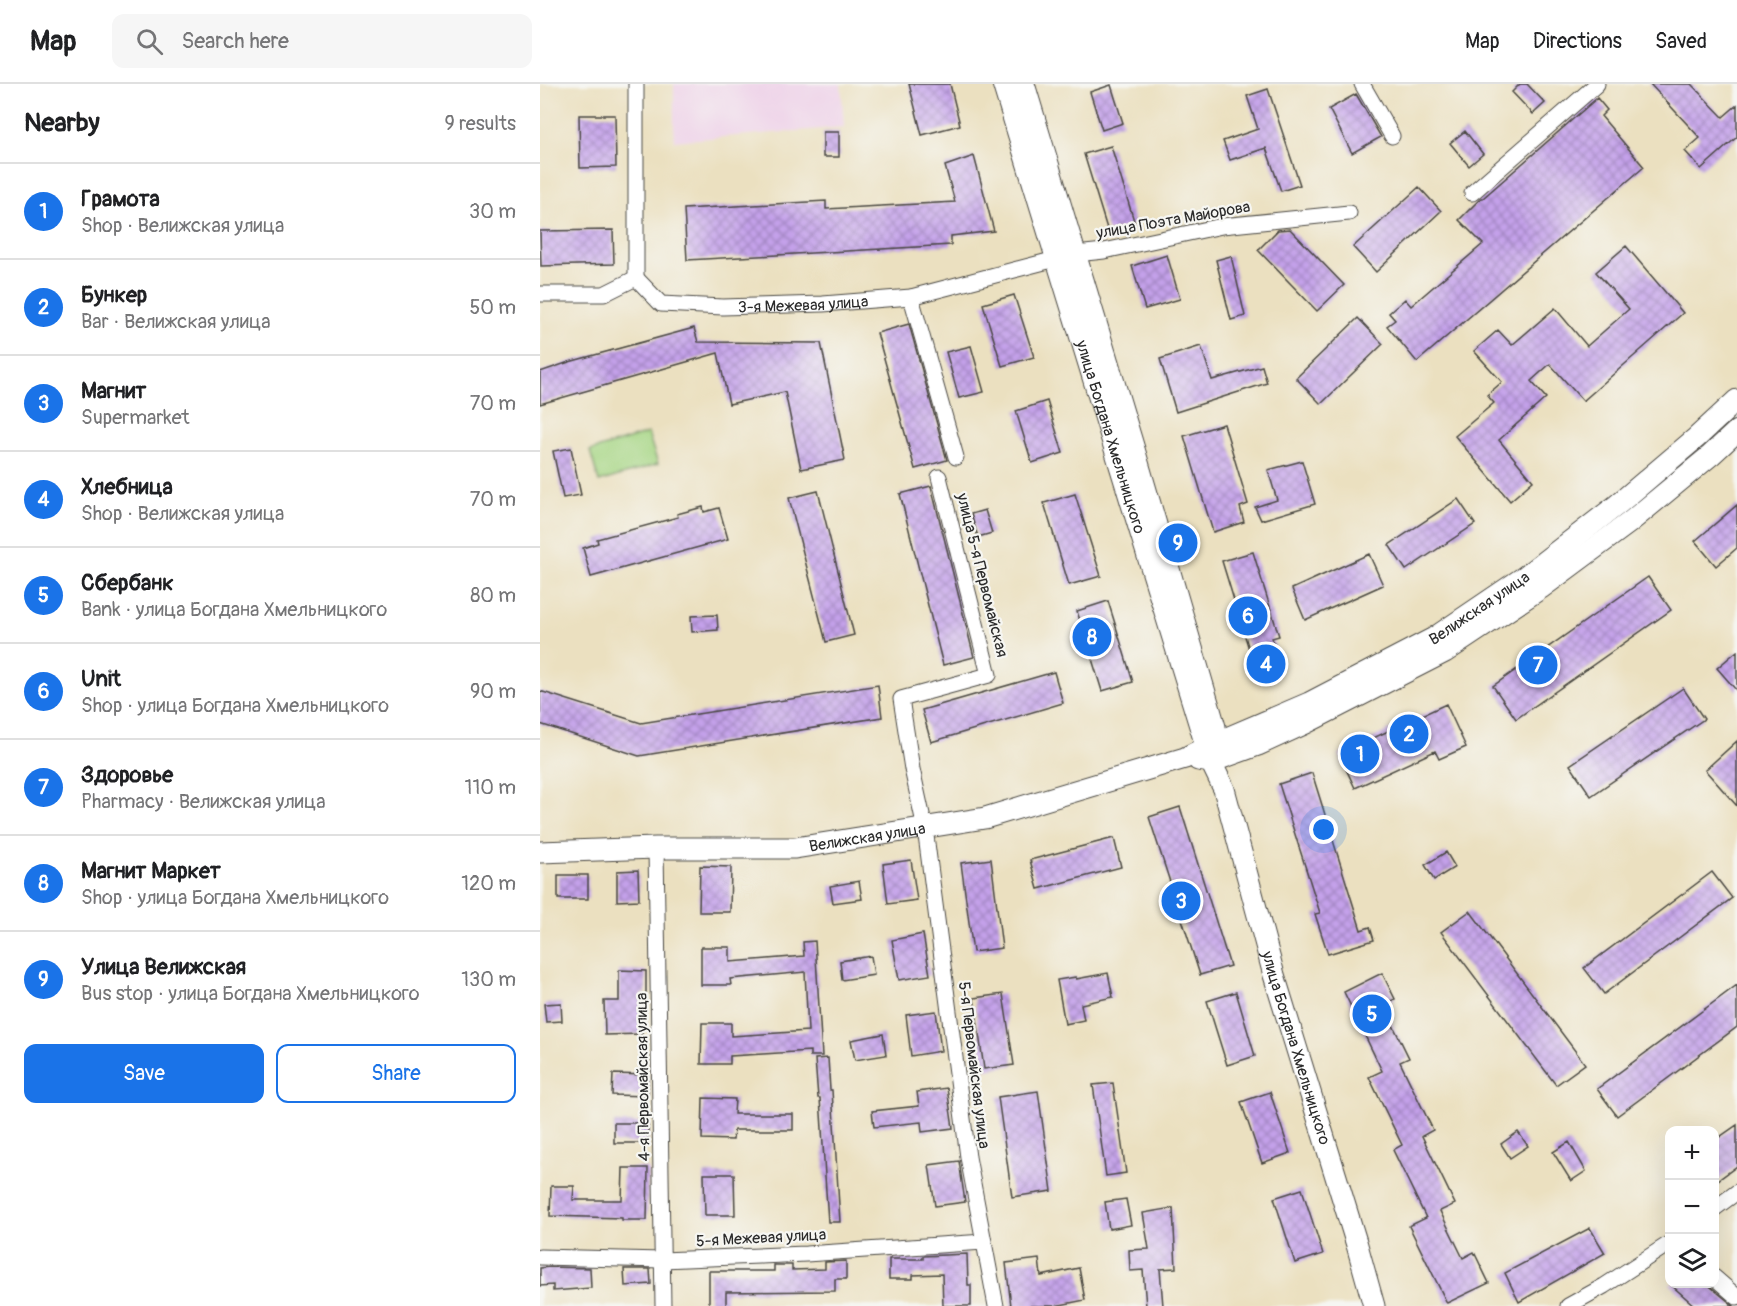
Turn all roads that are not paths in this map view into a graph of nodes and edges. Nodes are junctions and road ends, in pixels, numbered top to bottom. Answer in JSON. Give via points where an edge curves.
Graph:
{"nodes":[{"id":1,"x":636,"y":84,"type":"edge"},
{"id":2,"x":1003,"y":84,"type":"edge"},
{"id":3,"x":1024,"y":84,"type":"edge"},
{"id":4,"x":1362,"y":84,"type":"edge"},
{"id":5,"x":1597,"y":84,"type":"edge"},
{"id":6,"x":1392,"y":136,"type":"dead end"},
{"id":7,"x":1472,"y":194,"type":"dead end"},
{"id":8,"x":1349,"y":213,"type":"dead end"},
{"id":9,"x":1066,"y":257,"type":"junction"},
{"id":10,"x":636,"y":278,"type":"junction"},
{"id":11,"x":540,"y":294,"type":"edge"},
{"id":12,"x":911,"y":297,"type":"junction"},
{"id":13,"x":1737,"y":400,"type":"edge"},
{"id":14,"x":1737,"y":431,"type":"edge"},
{"id":15,"x":956,"y":457,"type":"dead end"},
{"id":16,"x":939,"y":477,"type":"dead end"},
{"id":17,"x":1215,"y":752,"type":"junction"},
{"id":18,"x":925,"y":828,"type":"junction"},
{"id":19,"x":656,"y":848,"type":"junction"},
{"id":20,"x":540,"y":852,"type":"edge"},
{"id":21,"x":1737,"y":1192,"type":"edge"},
{"id":22,"x":1719,"y":1205,"type":"edge"},
{"id":23,"x":984,"y":1242,"type":"junction"},
{"id":24,"x":1665,"y":1246,"type":"edge"},
{"id":25,"x":540,"y":1257,"type":"edge"},
{"id":26,"x":662,"y":1260,"type":"junction"},
{"id":27,"x":1719,"y":1281,"type":"edge"},
{"id":28,"x":1737,"y":1297,"type":"edge"},
{"id":29,"x":663,"y":1306,"type":"edge"},
{"id":30,"x":996,"y":1306,"type":"edge"},
{"id":31,"x":1374,"y":1306,"type":"edge"},
{"id":32,"x":1568,"y":1306,"type":"edge"}],
"edges":[{"from":1,"to":10,"type":"street"},
{"from":2,"to":9,"type":"main road","name":"улица Богдана Хмельницкого"},
{"from":3,"to":9,"type":"main road","name":"улица Богдана Хмельницкого"},
{"from":4,"to":6,"type":"street"},
{"from":5,"to":7,"type":"street"},
{"from":8,"to":9,"type":"street","name":"улица Поэта Майорова","via":[[1222,226]]},
{"from":9,"to":12,"type":"street","name":"3-я Межевая улица"},
{"from":9,"to":17,"type":"main road","name":"улица Богдана Хмельницкого"},
{"from":10,"to":11,"type":"street","via":[[604,294]]},
{"from":10,"to":12,"type":"street","name":"3-я Межевая улица","via":[[661,304],[723,307]]},
{"from":12,"to":15,"type":"street"},
{"from":13,"to":17,"type":"main road","name":"Велижская улица","via":[[1617,506],[1524,577],[1434,638]]},
{"from":14,"to":17,"type":"main road","name":"Велижская улица","via":[[1630,522],[1445,652],[1258,745]]},
{"from":16,"to":18,"type":"street","name":"улица 5-я Первомайская","via":[[989,675],[901,699]]},
{"from":17,"to":18,"type":"main road","name":"Велижская улица","via":[[985,818]]},
{"from":17,"to":31,"type":"main road","name":"улица Богдана Хмельницкого","via":[[1274,975]]},
{"from":18,"to":19,"type":"main road","name":"Велижская улица","via":[[795,848]]},
{"from":18,"to":23,"type":"street","name":"5-я Первомайская улица","via":[[968,1157]]},
{"from":19,"to":20,"type":"main road","name":"Велижская улица"},
{"from":19,"to":26,"type":"street","name":"4-я Первомайская улица"},
{"from":21,"to":22,"type":"street"},
{"from":23,"to":26,"type":"street","name":"5-я Межевая улица"},
{"from":23,"to":30,"type":"street","name":"5-я Первомайская улица"},
{"from":24,"to":32,"type":"street"},
{"from":25,"to":26,"type":"street","name":"5-я Межевая улица"},
{"from":26,"to":29,"type":"street","name":"4-я Первомайская улица"},
{"from":27,"to":28,"type":"street"}]}
